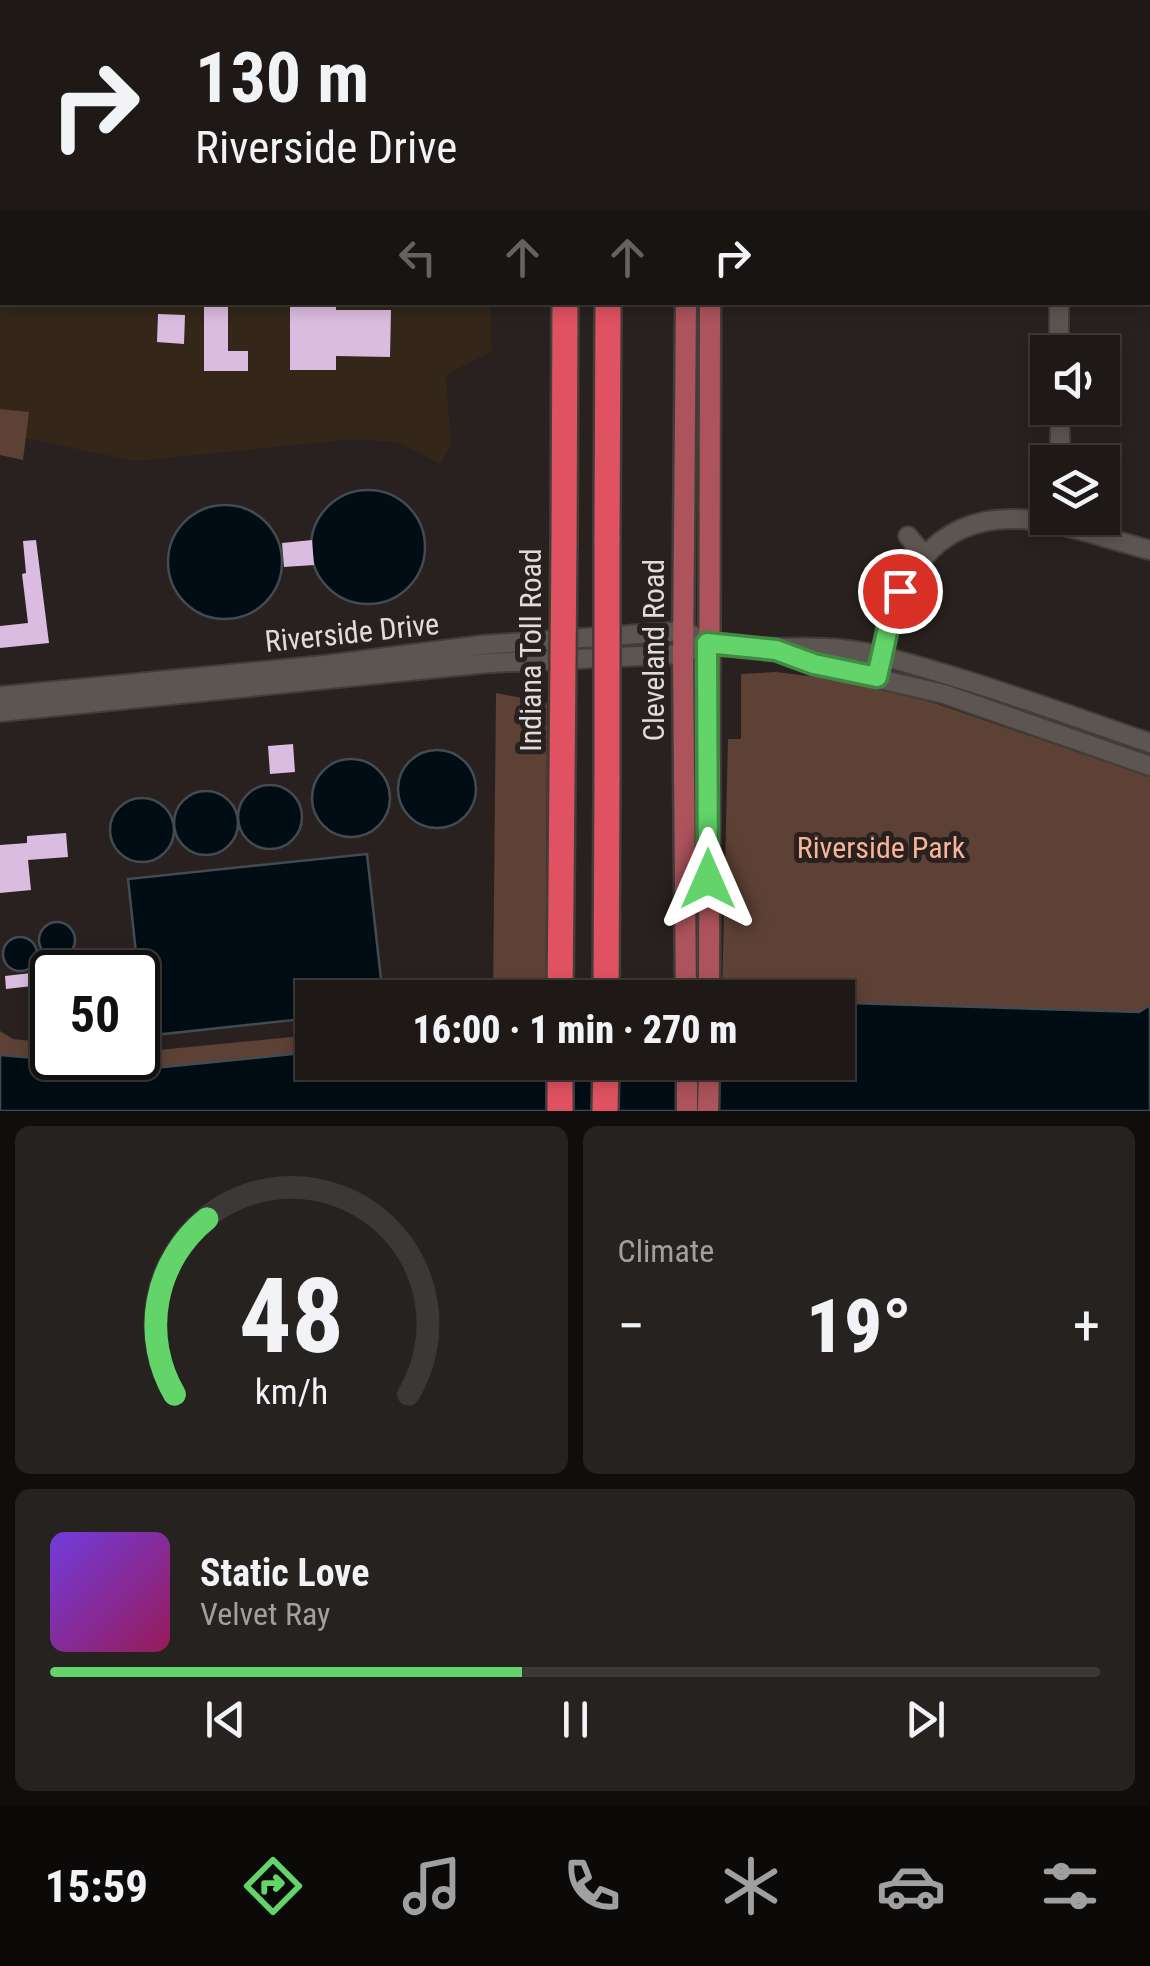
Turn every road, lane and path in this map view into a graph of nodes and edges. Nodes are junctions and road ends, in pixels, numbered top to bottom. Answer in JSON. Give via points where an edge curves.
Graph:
{"nodes":[{"id":1,"x":564,"y":305,"type":"edge"},
{"id":2,"x":608,"y":305,"type":"edge"},
{"id":3,"x":686,"y":305,"type":"edge"},
{"id":4,"x":710,"y":305,"type":"edge"},
{"id":5,"x":1059,"y":305,"type":"edge"},
{"id":6,"x":1060,"y":335,"type":"edge"},
{"id":7,"x":1030,"y":520,"type":"edge"},
{"id":8,"x":1102,"y":535,"type":"edge"},
{"id":9,"x":908,"y":536,"type":"dead end"},
{"id":10,"x":1150,"y":550,"type":"edge"},
{"id":11,"x":924,"y":555,"type":"junction"},
{"id":12,"x":683,"y":631,"type":"junction"},
{"id":13,"x":707,"y":643,"type":"junction"},
{"id":14,"x":776,"y":650,"type":"junction"},
{"id":15,"x":683,"y":654,"type":"junction"},
{"id":16,"x":881,"y":657,"type":"junction"},
{"id":17,"x":877,"y":677,"type":"junction"},
{"id":18,"x":0,"y":696,"type":"edge"},
{"id":19,"x":0,"y":712,"type":"edge"},
{"id":20,"x":1150,"y":742,"type":"edge"},
{"id":21,"x":1150,"y":766,"type":"edge"},
{"id":22,"x":560,"y":980,"type":"edge"},
{"id":23,"x":606,"y":980,"type":"edge"},
{"id":24,"x":686,"y":980,"type":"edge"},
{"id":25,"x":709,"y":980,"type":"edge"},
{"id":26,"x":560,"y":1080,"type":"edge"},
{"id":27,"x":606,"y":1080,"type":"edge"},
{"id":28,"x":687,"y":1080,"type":"edge"},
{"id":29,"x":709,"y":1080,"type":"edge"},
{"id":30,"x":560,"y":1111,"type":"edge"},
{"id":31,"x":606,"y":1111,"type":"edge"},
{"id":32,"x":687,"y":1111,"type":"edge"},
{"id":33,"x":708,"y":1111,"type":"edge"}],
"edges":[{"from":1,"to":22,"type":"highway","name":"Indiana Toll Road","bridge":true},
{"from":2,"to":23,"type":"highway","bridge":true},
{"from":3,"to":12,"type":"main road","name":"Cleveland Road"},
{"from":4,"to":13,"type":"main road","name":"Cleveland Road"},
{"from":5,"to":6,"type":"street"},
{"from":7,"to":11,"type":"street","via":[[997,520],[957,532]]},
{"from":8,"to":10,"type":"street"},
{"from":9,"to":11,"type":"street"},
{"from":11,"to":16,"type":"street","via":[[900,591]]},
{"from":12,"to":13,"type":"street"},
{"from":12,"to":15,"type":"main road","name":"Cleveland Road"},
{"from":12,"to":18,"type":"street","name":"Riverside Drive","via":[[482,645]]},
{"from":13,"to":14,"type":"street"},
{"from":13,"to":15,"type":"street","name":"Riverside Drive"},
{"from":13,"to":25,"type":"main road","name":"Cleveland Road"},
{"from":14,"to":16,"type":"street","via":[[841,649]]},
{"from":14,"to":17,"type":"street"},
{"from":15,"to":19,"type":"street","name":"Riverside Drive","via":[[489,663]]},
{"from":15,"to":24,"type":"main road","name":"Cleveland Road"},
{"from":16,"to":17,"type":"street"},
{"from":16,"to":20,"type":"street"},
{"from":17,"to":21,"type":"street"},
{"from":26,"to":30,"type":"highway"},
{"from":27,"to":31,"type":"highway"},
{"from":28,"to":32,"type":"main road"},
{"from":29,"to":33,"type":"main road"}]}
